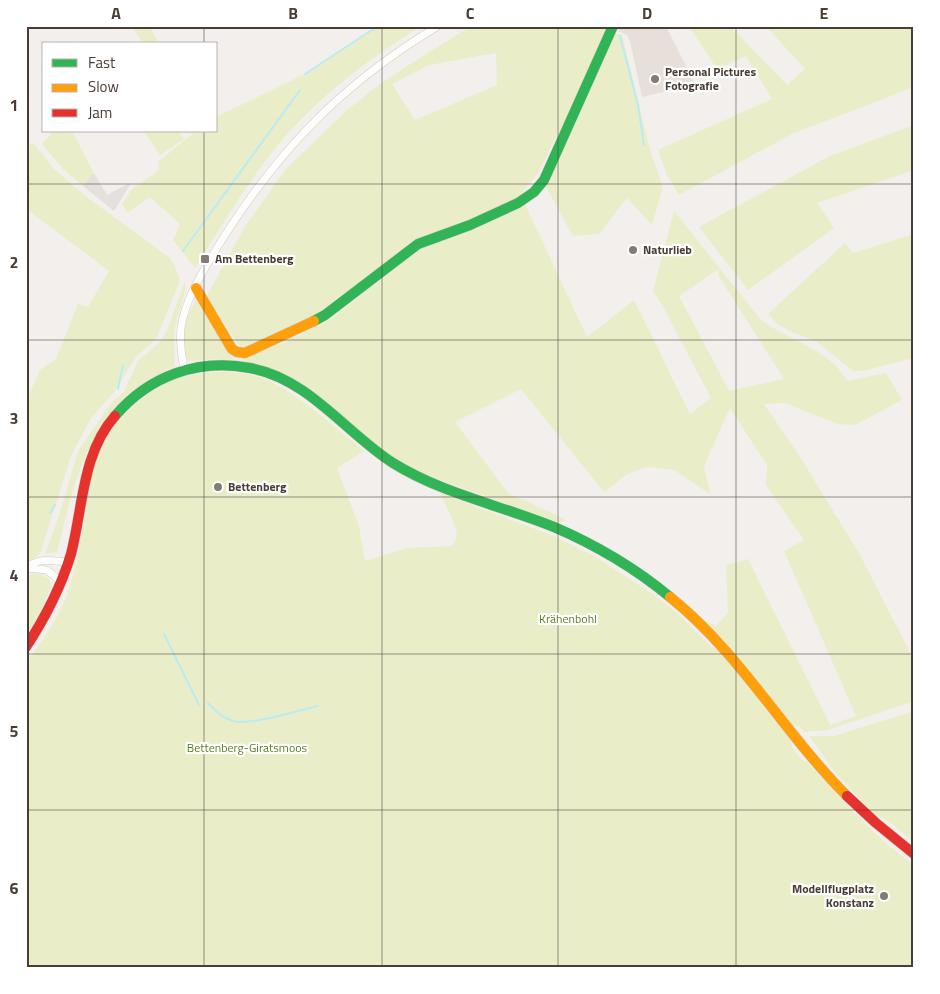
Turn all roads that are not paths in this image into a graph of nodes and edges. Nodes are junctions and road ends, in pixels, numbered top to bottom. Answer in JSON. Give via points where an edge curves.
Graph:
{"nodes":[{"id":1,"x":438,"y":26,"type":"edge"},
{"id":2,"x":613,"y":26,"type":"edge"},
{"id":3,"x":196,"y":288,"type":"junction"},
{"id":4,"x":184,"y":370,"type":"junction"},
{"id":5,"x":68,"y":562,"type":"junction"},
{"id":6,"x":26,"y":568,"type":"edge"},
{"id":7,"x":61,"y":582,"type":"junction"},
{"id":8,"x":26,"y":647,"type":"edge"},
{"id":9,"x":914,"y":854,"type":"edge"}],
"edges":[{"from":1,"to":3,"type":"street","via":[[379,64],[338,98],[292,145],[252,194],[210,259]]},
{"from":2,"to":3,"type":"main road","via":[[544,180],[518,203],[418,244],[325,315],[245,353],[232,349]]},
{"from":3,"to":4,"type":"street","via":[[181,329]]},
{"from":4,"to":5,"type":"main road","via":[[146,388],[125,404],[105,430],[86,474]]},
{"from":4,"to":9,"type":"main road","via":[[237,365],[280,379],[319,404],[396,465],[455,492],[556,528],[637,573],[700,623],[743,670],[833,782]]},
{"from":5,"to":6,"type":"street","via":[[48,560],[34,562]]},
{"from":5,"to":7,"type":"main road"},
{"from":6,"to":7,"type":"street","via":[[47,570]]},
{"from":7,"to":8,"type":"main road"}]}
